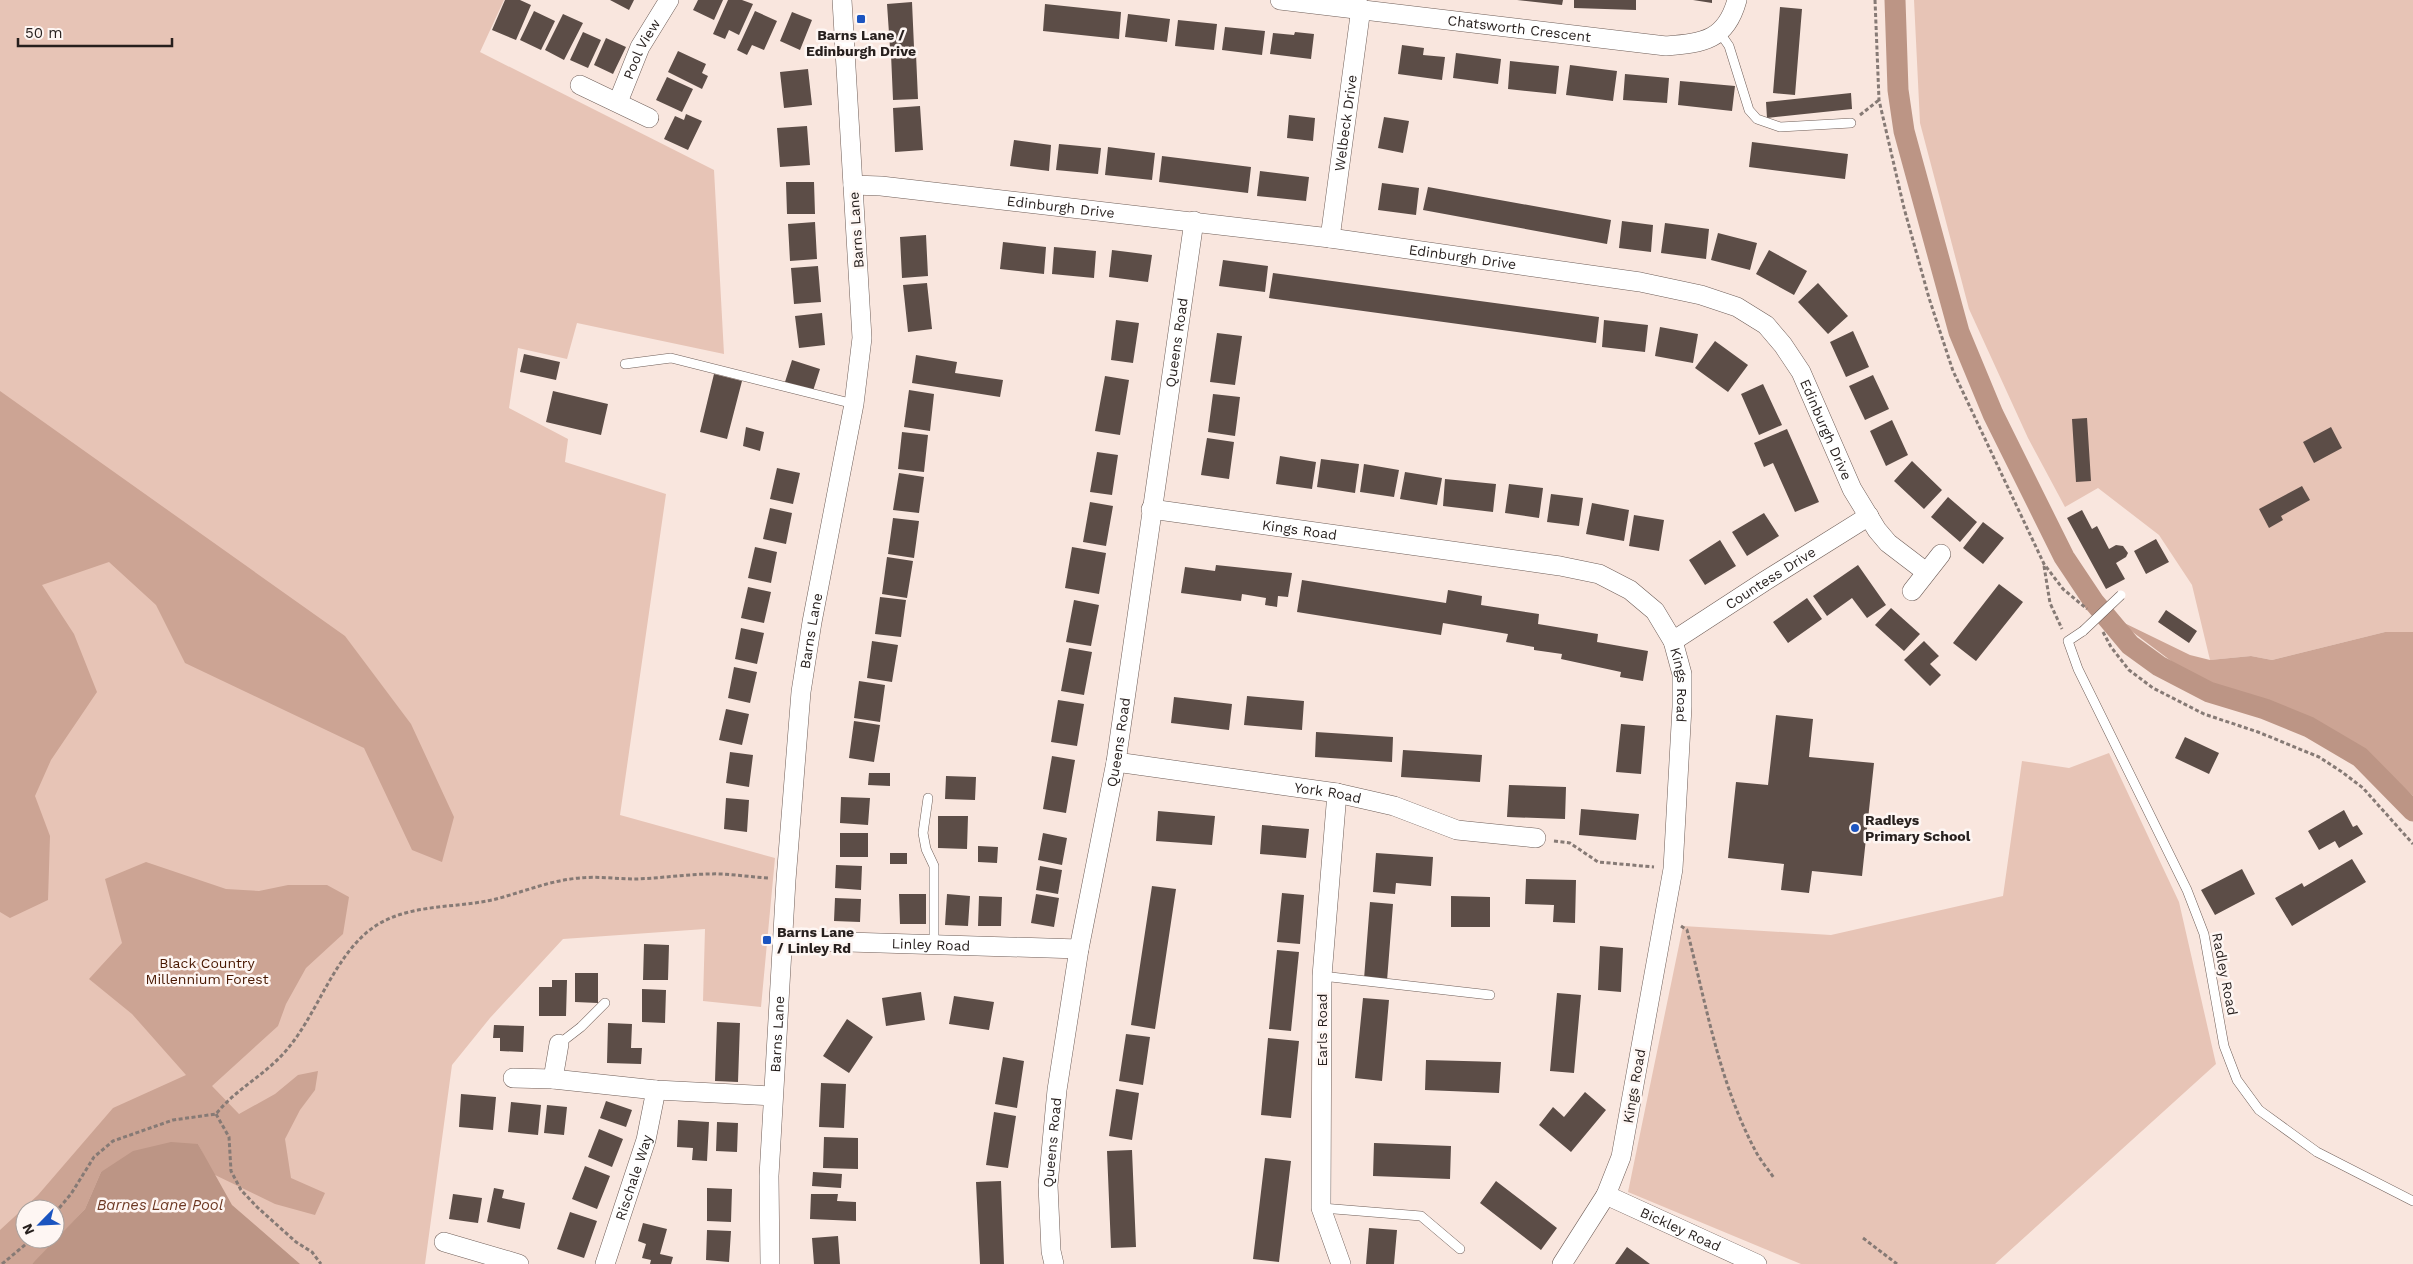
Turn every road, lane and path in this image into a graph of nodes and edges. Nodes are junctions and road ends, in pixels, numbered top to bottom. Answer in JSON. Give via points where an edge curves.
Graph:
{"nodes":[{"id":1,"x":669,"y":0,"type":"edge"},
{"id":2,"x":842,"y":0,"type":"edge"},
{"id":3,"x":1280,"y":0,"type":"edge"},
{"id":4,"x":1737,"y":0,"type":"edge"},
{"id":5,"x":1875,"y":0,"type":"edge"},
{"id":6,"x":1361,"y":8,"type":"junction"},
{"id":7,"x":1720,"y":33,"type":"junction"},
{"id":8,"x":580,"y":84,"type":"dead end"},
{"id":9,"x":1879,"y":100,"type":"junction"},
{"id":10,"x":618,"y":102,"type":"junction"},
{"id":11,"x":649,"y":118,"type":"dead end"},
{"id":12,"x":1851,"y":124,"type":"joint"},
{"id":13,"x":853,"y":185,"type":"junction"},
{"id":14,"x":1194,"y":221,"type":"junction"},
{"id":15,"x":1330,"y":238,"type":"junction"},
{"id":16,"x":625,"y":364,"type":"dead end"},
{"id":17,"x":854,"y":404,"type":"junction"},
{"id":18,"x":1151,"y":508,"type":"junction"},
{"id":19,"x":1869,"y":516,"type":"junction"},
{"id":20,"x":1941,"y":554,"type":"dead end"},
{"id":21,"x":2044,"y":564,"type":"junction"},
{"id":22,"x":1926,"y":572,"type":"junction"},
{"id":23,"x":1912,"y":592,"type":"dead end"},
{"id":24,"x":2121,"y":595,"type":"dead end"},
{"id":25,"x":2092,"y":615,"type":"dead end"},
{"id":26,"x":2100,"y":626,"type":"dead end"},
{"id":27,"x":1673,"y":641,"type":"junction"},
{"id":28,"x":2068,"y":641,"type":"junction"},
{"id":29,"x":1116,"y":762,"type":"junction"},
{"id":30,"x":1336,"y":793,"type":"junction"},
{"id":31,"x":928,"y":798,"type":"dead end"},
{"id":32,"x":1536,"y":838,"type":"joint"},
{"id":33,"x":2413,"y":844,"type":"edge"},
{"id":34,"x":1673,"y":869,"type":"junction"},
{"id":35,"x":786,"y":880,"type":"junction"},
{"id":36,"x":1665,"y":914,"type":"junction"},
{"id":37,"x":783,"y":940,"type":"junction"},
{"id":38,"x":934,"y":944,"type":"junction"},
{"id":39,"x":1078,"y":949,"type":"junction"},
{"id":40,"x":1322,"y":976,"type":"junction"},
{"id":41,"x":1490,"y":994,"type":"dead end"},
{"id":42,"x":605,"y":1002,"type":"dead end"},
{"id":43,"x":559,"y":1044,"type":"joint"},
{"id":44,"x":513,"y":1078,"type":"dead end"},
{"id":45,"x":553,"y":1079,"type":"junction"},
{"id":46,"x":656,"y":1090,"type":"junction"},
{"id":47,"x":773,"y":1096,"type":"junction"},
{"id":48,"x":216,"y":1114,"type":"junction"},
{"id":49,"x":1774,"y":1178,"type":"dead end"},
{"id":50,"x":1606,"y":1195,"type":"junction"},
{"id":51,"x":65,"y":1201,"type":"edge"},
{"id":52,"x":2413,"y":1201,"type":"edge"},
{"id":53,"x":1321,"y":1208,"type":"junction"},
{"id":54,"x":1863,"y":1238,"type":"dead end"},
{"id":55,"x":444,"y":1242,"type":"dead end"},
{"id":56,"x":20,"y":1249,"type":"edge"},
{"id":57,"x":1460,"y":1249,"type":"dead end"},
{"id":58,"x":487,"y":1259,"type":"edge"},
{"id":59,"x":2,"y":1264,"type":"edge"},
{"id":60,"x":321,"y":1264,"type":"edge"},
{"id":61,"x":518,"y":1264,"type":"edge"},
{"id":62,"x":606,"y":1264,"type":"edge"},
{"id":63,"x":770,"y":1264,"type":"edge"},
{"id":64,"x":1054,"y":1264,"type":"edge"},
{"id":65,"x":1340,"y":1264,"type":"edge"},
{"id":66,"x":1562,"y":1264,"type":"edge"},
{"id":67,"x":1757,"y":1264,"type":"edge"},
{"id":68,"x":1897,"y":1264,"type":"edge"}],
"edges":[{"from":1,"to":10,"type":"street","name":"Pool View","via":[[640,47]]},
{"from":2,"to":13,"type":"street","name":"Barns Lane"},
{"from":3,"to":6,"type":"street","name":"Chatsworth Crescent"},
{"from":4,"to":7,"type":"street","via":[[1732,18]]},
{"from":5,"to":9,"type":"path"},
{"from":6,"to":7,"type":"street","name":"Chatsworth Crescent","via":[[1666,46],[1695,44]]},
{"from":6,"to":15,"type":"street","name":"Welbeck Drive"},
{"from":7,"to":12,"type":"lane","via":[[1730,46],[1749,110],[1756,119],[1780,127]]},
{"from":8,"to":10,"type":"street"},
{"from":9,"to":12,"type":"path"},
{"from":9,"to":21,"type":"path","via":[[1929,298],[1953,371]]},
{"from":10,"to":11,"type":"street"},
{"from":13,"to":14,"type":"street","name":"Edinburgh Drive"},
{"from":13,"to":17,"type":"street","name":"Barns Lane","via":[[862,338]]},
{"from":14,"to":15,"type":"street","name":"Edinburgh Drive"},
{"from":14,"to":18,"type":"street","name":"Queens Road"},
{"from":15,"to":19,"type":"street","name":"Edinburgh Drive","via":[[1640,282],[1701,295],[1737,307],[1766,325],[1801,372],[1852,489]]},
{"from":16,"to":17,"type":"lane","via":[[672,358]]},
{"from":17,"to":35,"type":"street","name":"Barns Lane","via":[[801,692]]},
{"from":18,"to":27,"type":"street","name":"Kings Road","via":[[1599,574],[1630,590],[1655,611]]},
{"from":18,"to":29,"type":"street","name":"Queens Road"},
{"from":19,"to":22,"type":"street","name":"Edinburgh Drive","via":[[1888,543]]},
{"from":19,"to":27,"type":"street","name":"Countess Drive"},
{"from":20,"to":22,"type":"street"},
{"from":21,"to":25,"type":"path","via":[[2063,589]]},
{"from":21,"to":28,"type":"path","via":[[2050,603]]},
{"from":22,"to":23,"type":"street"},
{"from":24,"to":28,"type":"lane","bridge":true},
{"from":26,"to":33,"type":"path","via":[[2129,670],[2153,688],[2204,714],[2319,757],[2363,788]]},
{"from":27,"to":34,"type":"street","name":"Kings Road","via":[[1682,674],[1682,707]]},
{"from":28,"to":52,"type":"lane","name":"Radley Road","via":[[2082,678],[2187,890],[2204,934],[2224,1046],[2237,1080],[2259,1110],[2317,1152]]},
{"from":29,"to":30,"type":"street","name":"York Road"},
{"from":29,"to":39,"type":"street","name":"Queens Road"},
{"from":30,"to":32,"type":"street","name":"York Road","via":[[1394,806],[1457,830]]},
{"from":30,"to":40,"type":"street","name":"Earls Road"},
{"from":31,"to":38,"type":"lane","via":[[924,833],[926,849],[934,866]]},
{"from":32,"to":34,"type":"path","via":[[1570,843],[1598,862]]},
{"from":34,"to":36,"type":"street","name":"Kings Road"},
{"from":35,"to":37,"type":"street","name":"Barns Lane"},
{"from":35,"to":48,"type":"path","via":[[723,874],[636,879],[579,878],[492,900],[408,911],[367,933],[347,955],[283,1055],[227,1100]]},
{"from":36,"to":49,"type":"path","via":[[1687,930],[1724,1074],[1752,1144]]},
{"from":36,"to":50,"type":"street","name":"Kings Road","via":[[1620,1157]]},
{"from":37,"to":38,"type":"street","name":"Linley Road"},
{"from":37,"to":47,"type":"street","name":"Barns Lane"},
{"from":38,"to":39,"type":"street","name":"Linley Road"},
{"from":39,"to":64,"type":"street","name":"Queens Road","via":[[1057,1090],[1048,1185]]},
{"from":40,"to":41,"type":"lane"},
{"from":40,"to":53,"type":"street","name":"Earls Road"},
{"from":42,"to":43,"type":"lane","via":[[582,1027]]},
{"from":43,"to":45,"type":"street"},
{"from":44,"to":45,"type":"street"},
{"from":45,"to":46,"type":"street"},
{"from":46,"to":47,"type":"street"},
{"from":46,"to":62,"type":"street","name":"Rischale Way","via":[[646,1140]]},
{"from":47,"to":63,"type":"street","name":"Barns Lane","via":[[769,1176]]},
{"from":48,"to":51,"type":"path","via":[[173,1120],[113,1141],[94,1157]]},
{"from":48,"to":60,"type":"path","via":[[229,1137],[231,1171],[241,1190],[270,1219],[312,1252]]},
{"from":50,"to":66,"type":"street","name":"Kings Road"},
{"from":50,"to":67,"type":"street","name":"Bickley Road"},
{"from":53,"to":57,"type":"lane","via":[[1421,1216]]},
{"from":53,"to":65,"type":"street","name":"Earls Road"},
{"from":54,"to":68,"type":"path"},
{"from":55,"to":58,"type":"street"},
{"from":56,"to":59,"type":"path"},
{"from":58,"to":61,"type":"street"}]}
